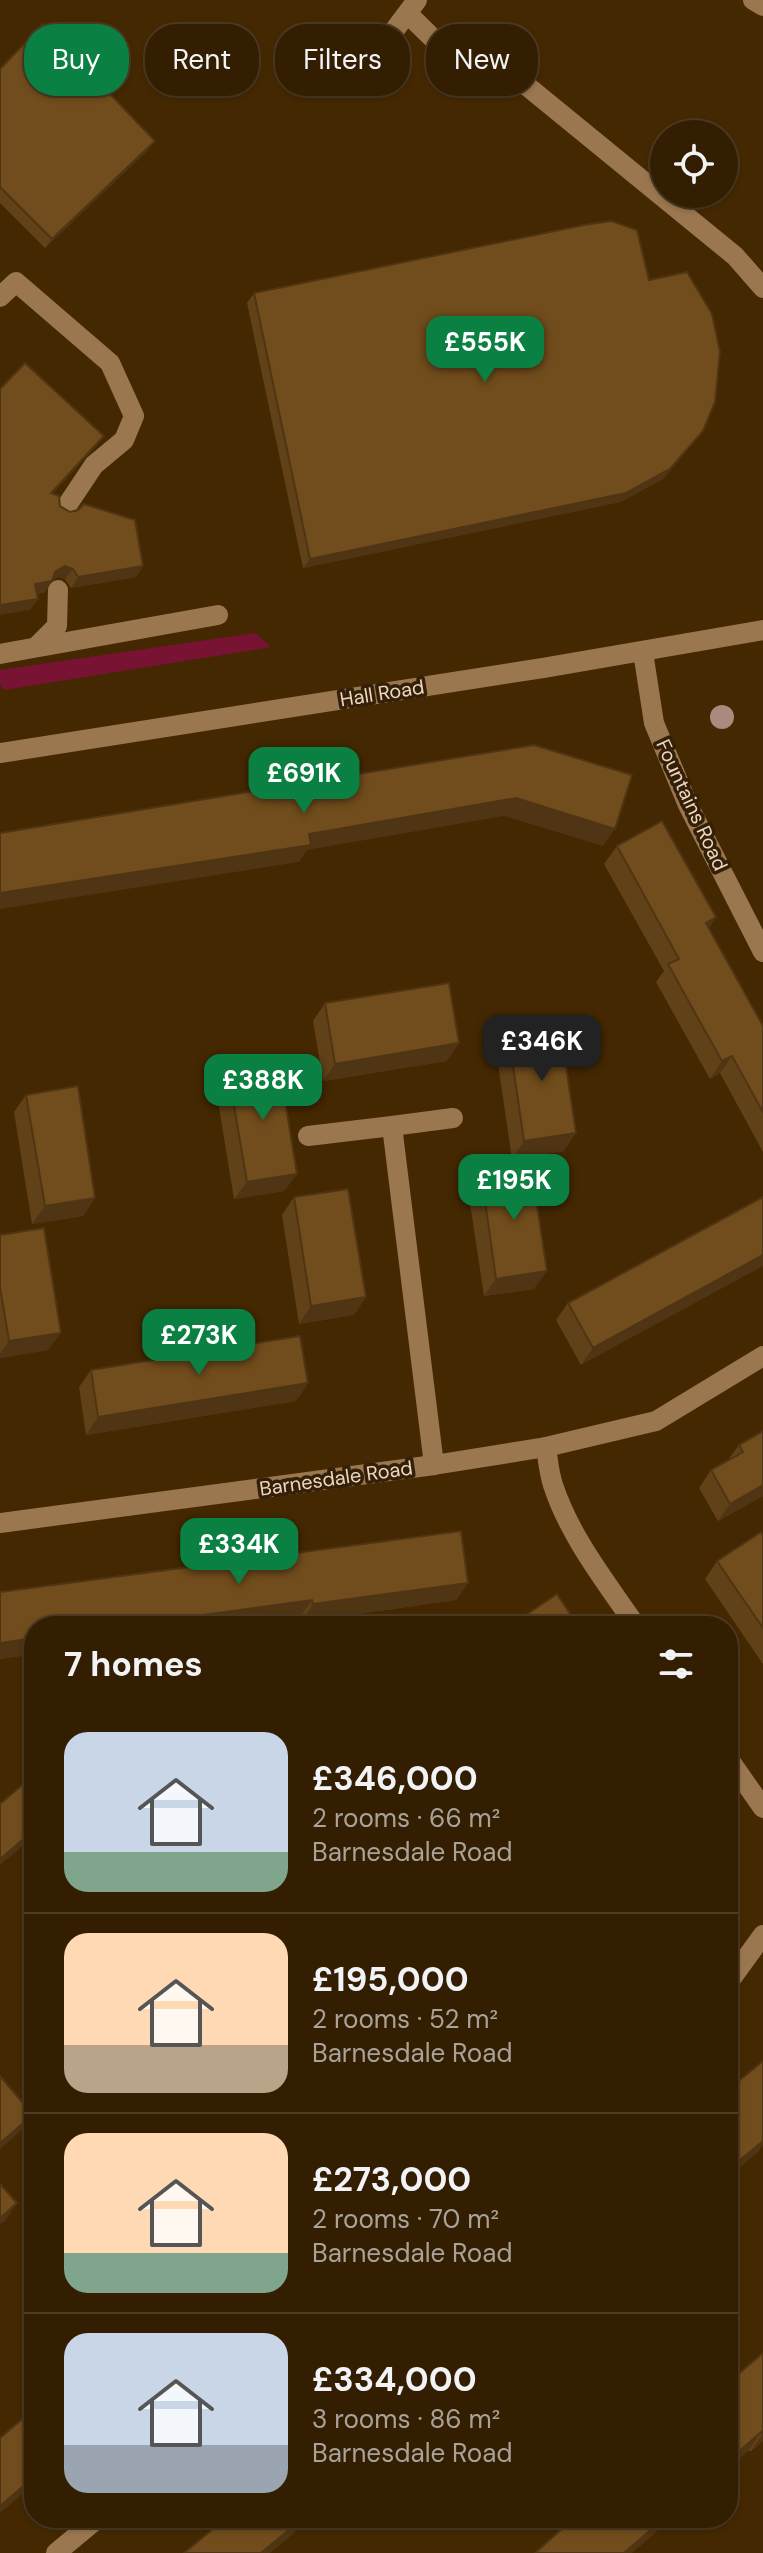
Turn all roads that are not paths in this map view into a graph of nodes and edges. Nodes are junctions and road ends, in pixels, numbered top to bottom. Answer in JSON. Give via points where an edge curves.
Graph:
{"nodes":[{"id":1,"x":753,"y":0,"type":"edge"},
{"id":2,"x":763,"y":6,"type":"edge"},
{"id":3,"x":413,"y":7,"type":"edge"},
{"id":4,"x":400,"y":24,"type":"edge"},
{"id":5,"x":763,"y":288,"type":"edge"},
{"id":6,"x":0,"y":297,"type":"edge"},
{"id":7,"x":64,"y":510,"type":"edge"},
{"id":8,"x":58,"y":590,"type":"dead end"},
{"id":9,"x":218,"y":615,"type":"dead end"},
{"id":10,"x":763,"y":630,"type":"edge"},
{"id":11,"x":36,"y":647,"type":"junction"},
{"id":12,"x":643,"y":652,"type":"junction"},
{"id":13,"x":0,"y":654,"type":"edge"},
{"id":14,"x":0,"y":753,"type":"edge"},
{"id":15,"x":763,"y":952,"type":"edge"},
{"id":16,"x":453,"y":1118,"type":"dead end"},
{"id":17,"x":392,"y":1126,"type":"junction"},
{"id":18,"x":308,"y":1136,"type":"dead end"},
{"id":19,"x":763,"y":1356,"type":"edge"},
{"id":20,"x":546,"y":1447,"type":"junction"},
{"id":21,"x":434,"y":1465,"type":"junction"},
{"id":22,"x":0,"y":1523,"type":"edge"},
{"id":23,"x":629,"y":1616,"type":"edge"},
{"id":24,"x":738,"y":1772,"type":"edge"},
{"id":25,"x":763,"y":1808,"type":"edge"},
{"id":26,"x":763,"y":1935,"type":"edge"},
{"id":27,"x":738,"y":1969,"type":"edge"},
{"id":28,"x":86,"y":2528,"type":"edge"},
{"id":29,"x":56,"y":2553,"type":"edge"}],
"edges":[{"from":1,"to":2,"type":"street"},
{"from":3,"to":4,"type":"street"},
{"from":3,"to":5,"type":"street","via":[[458,63],[527,86],[735,256]]},
{"from":6,"to":7,"type":"street","via":[[16,282],[110,363],[134,416],[124,440],[94,465]]},
{"from":8,"to":11,"type":"street","via":[[57,626]]},
{"from":9,"to":11,"type":"street"},
{"from":10,"to":12,"type":"street","name":"Hall Road"},
{"from":11,"to":13,"type":"street"},
{"from":12,"to":14,"type":"street","name":"Hall Road"},
{"from":12,"to":15,"type":"street","name":"Fountains Road","via":[[654,723],[688,805]]},
{"from":16,"to":17,"type":"street"},
{"from":17,"to":18,"type":"street"},
{"from":17,"to":21,"type":"street","name":"Barnesdale Road"},
{"from":19,"to":20,"type":"street","name":"Barnesdale Road","via":[[656,1421]]},
{"from":20,"to":21,"type":"street","name":"Barnesdale Road"},
{"from":20,"to":23,"type":"street","via":[[553,1484],[569,1520]]},
{"from":21,"to":22,"type":"street","name":"Barnesdale Road"},
{"from":24,"to":25,"type":"street"},
{"from":26,"to":27,"type":"street"},
{"from":28,"to":29,"type":"street"}]}
